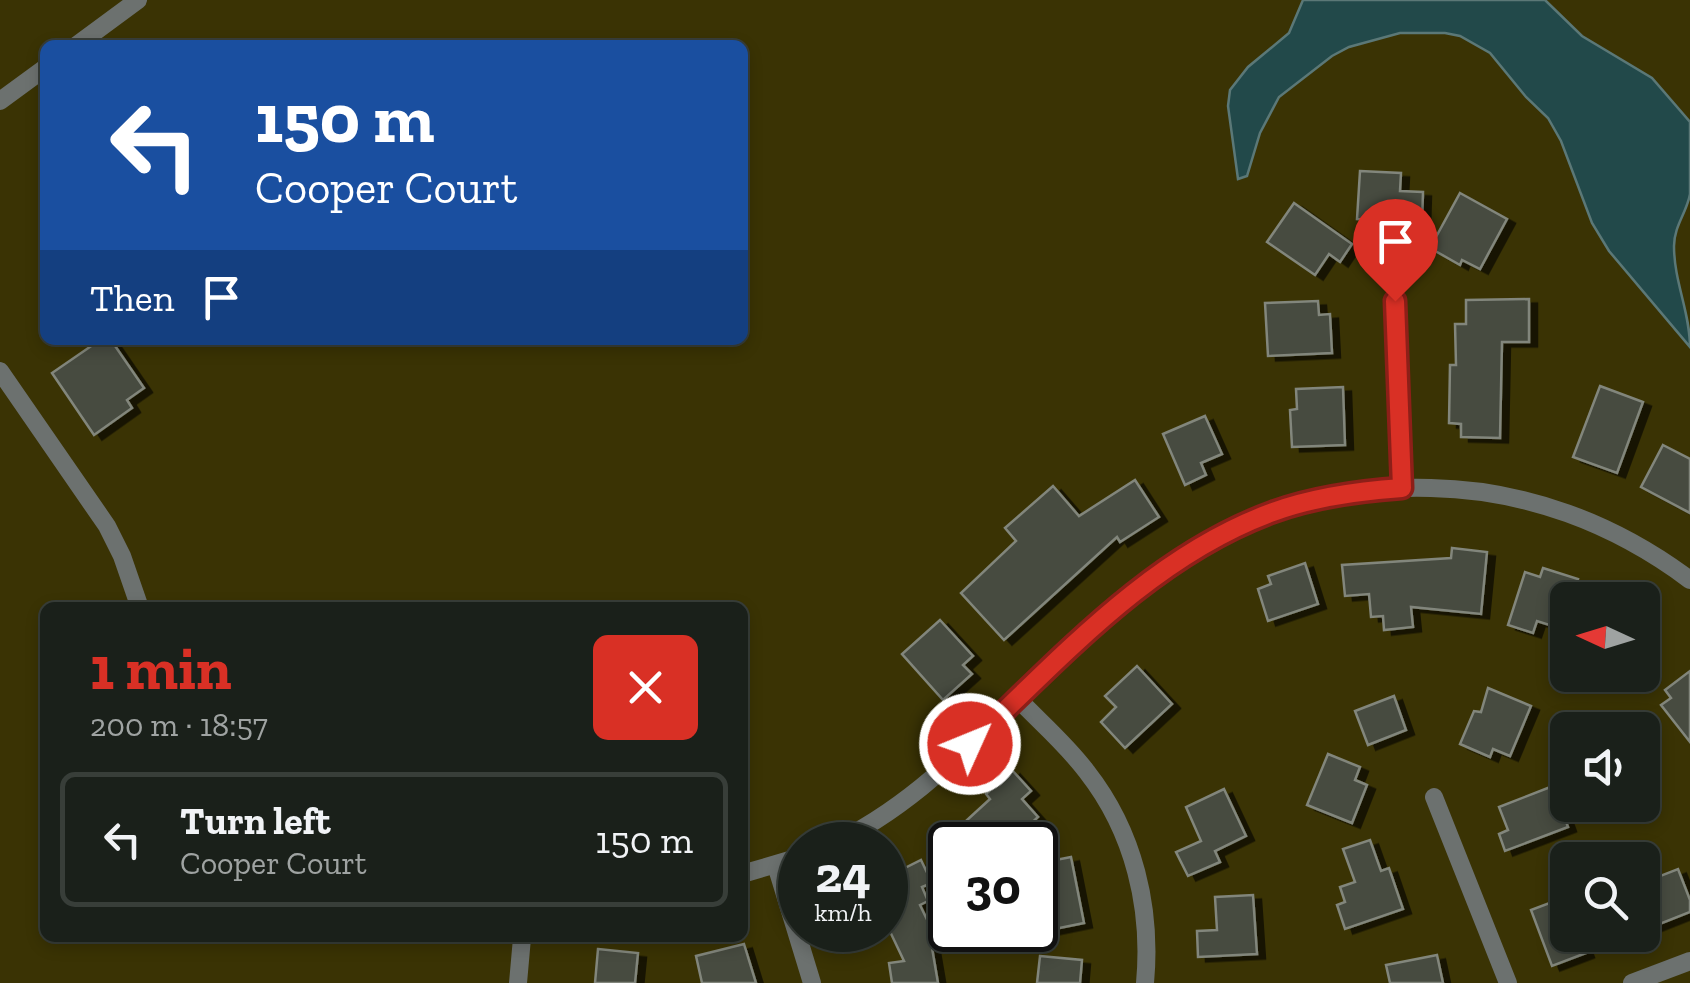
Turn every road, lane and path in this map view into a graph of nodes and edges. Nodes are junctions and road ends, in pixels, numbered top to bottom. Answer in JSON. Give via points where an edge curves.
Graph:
{"nodes":[{"id":1,"x":138,"y":0,"type":"edge"},
{"id":2,"x":84,"y":40,"type":"edge"},
{"id":3,"x":40,"y":72,"type":"edge"},
{"id":4,"x":0,"y":101,"type":"edge"},
{"id":5,"x":1395,"y":301,"type":"dead end"},
{"id":6,"x":0,"y":371,"type":"edge"},
{"id":7,"x":1402,"y":488,"type":"junction"},
{"id":8,"x":1690,"y":580,"type":"edge"},
{"id":9,"x":138,"y":602,"type":"edge"},
{"id":10,"x":1018,"y":699,"type":"junction"},
{"id":11,"x":1434,"y":797,"type":"dead end"},
{"id":12,"x":869,"y":822,"type":"edge"},
{"id":13,"x":776,"y":865,"type":"joint"},
{"id":14,"x":748,"y":872,"type":"edge"},
{"id":15,"x":522,"y":942,"type":"edge"},
{"id":16,"x":1690,"y":961,"type":"edge"},
{"id":17,"x":518,"y":983,"type":"edge"},
{"id":18,"x":812,"y":983,"type":"edge"},
{"id":19,"x":1145,"y":983,"type":"edge"},
{"id":20,"x":1508,"y":983,"type":"edge"},
{"id":21,"x":1632,"y":983,"type":"edge"}],
"edges":[{"from":1,"to":2,"type":"street"},
{"from":3,"to":4,"type":"street"},
{"from":5,"to":7,"type":"street"},
{"from":6,"to":9,"type":"street","via":[[107,526]]},
{"from":7,"to":8,"type":"street","via":[[1470,490],[1568,512],[1631,541]]},
{"from":7,"to":10,"type":"street","via":[[1302,503],[1216,537],[1130,596]]},
{"from":10,"to":12,"type":"street","via":[[946,767]]},
{"from":10,"to":19,"type":"street","via":[[1088,772],[1127,842],[1143,900]]},
{"from":11,"to":20,"type":"street"},
{"from":13,"to":14,"type":"street"},
{"from":13,"to":18,"type":"street"},
{"from":15,"to":17,"type":"street"},
{"from":16,"to":21,"type":"street"}]}
